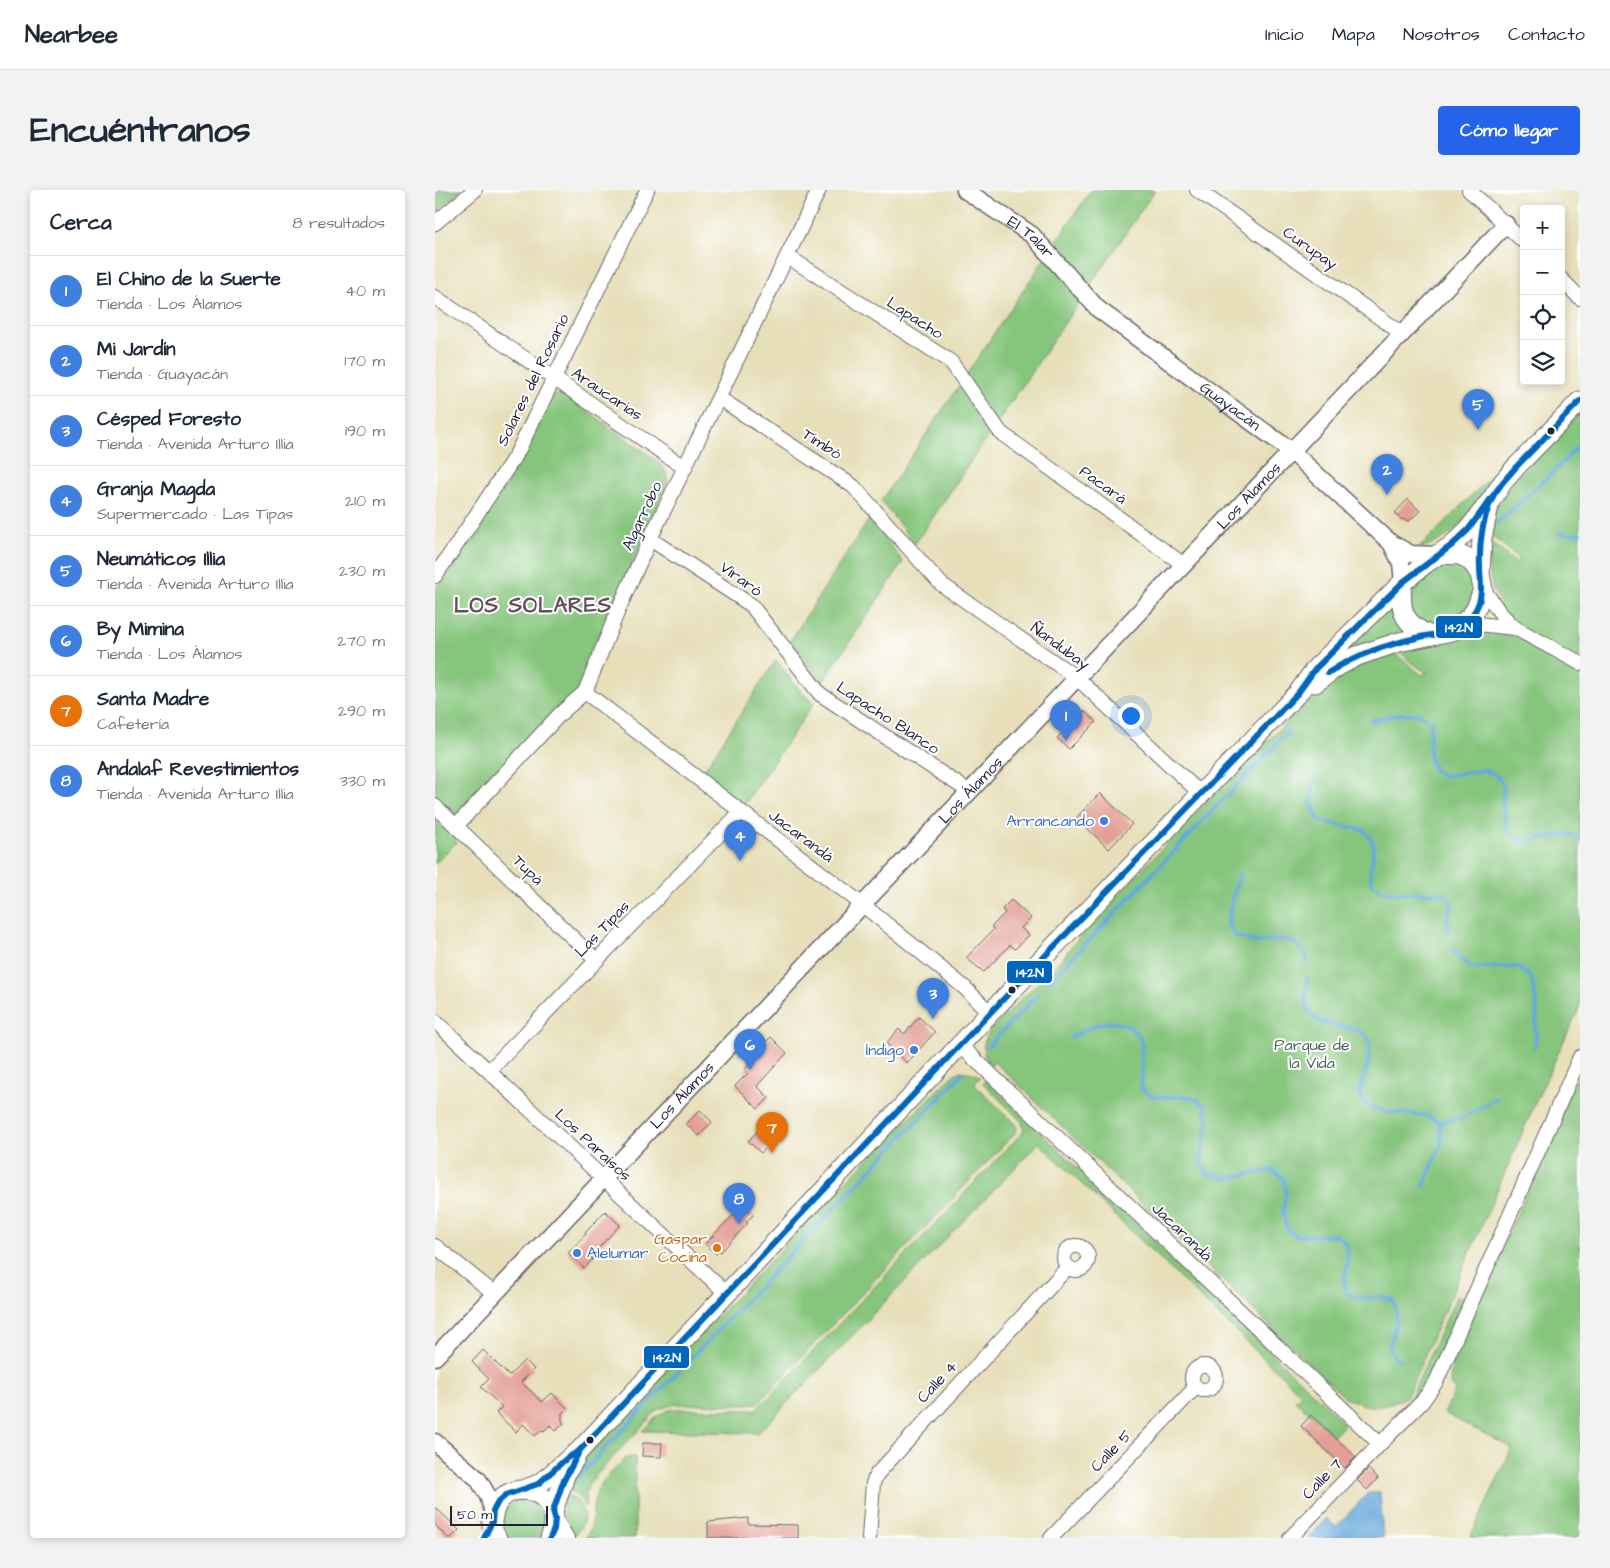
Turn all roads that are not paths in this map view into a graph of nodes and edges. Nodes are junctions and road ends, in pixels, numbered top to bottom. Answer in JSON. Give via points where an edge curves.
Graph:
{"nodes":[{"id":1,"x":475,"y":190,"type":"edge"},
{"id":2,"x":647,"y":190,"type":"edge"},
{"id":3,"x":819,"y":190,"type":"edge"},
{"id":4,"x":965,"y":190,"type":"edge"},
{"id":5,"x":1197,"y":190,"type":"edge"},
{"id":6,"x":1469,"y":190,"type":"edge"},
{"id":7,"x":435,"y":223,"type":"edge"},
{"id":8,"x":1506,"y":224,"type":"junction"},
{"id":9,"x":1520,"y":238,"type":"edge"},
{"id":10,"x":787,"y":256,"type":"junction"},
{"id":11,"x":1066,"y":274,"type":"joint"},
{"id":12,"x":1565,"y":283,"type":"edge"},
{"id":13,"x":435,"y":297,"type":"edge"},
{"id":14,"x":1580,"y":298,"type":"edge"},
{"id":15,"x":1403,"y":334,"type":"junction"},
{"id":16,"x":554,"y":379,"type":"junction"},
{"id":17,"x":719,"y":398,"type":"junction"},
{"id":18,"x":1580,"y":401,"type":"edge"},
{"id":19,"x":1001,"y":433,"type":"joint"},
{"id":20,"x":1291,"y":451,"type":"junction"},
{"id":21,"x":685,"y":468,"type":"junction"},
{"id":22,"x":1491,"y":500,"type":"junction"},
{"id":23,"x":895,"y":532,"type":"joint"},
{"id":24,"x":650,"y":539,"type":"junction"},
{"id":25,"x":1391,"y":543,"type":"junction"},
{"id":26,"x":1437,"y":554,"type":"junction"},
{"id":27,"x":1184,"y":565,"type":"junction"},
{"id":28,"x":435,"y":576,"type":"edge"},
{"id":29,"x":1482,"y":581,"type":"junction"},
{"id":30,"x":1403,"y":583,"type":"junction"},
{"id":31,"x":1515,"y":628,"type":"junction"},
{"id":32,"x":1452,"y":631,"type":"junction"},
{"id":33,"x":1428,"y":635,"type":"junction"},
{"id":34,"x":1580,"y":663,"type":"edge"},
{"id":35,"x":797,"y":664,"type":"joint"},
{"id":36,"x":1077,"y":678,"type":"junction"},
{"id":37,"x":585,"y":692,"type":"junction"},
{"id":38,"x":1297,"y":693,"type":"junction"},
{"id":39,"x":970,"y":792,"type":"junction"},
{"id":40,"x":1201,"y":794,"type":"junction"},
{"id":41,"x":435,"y":806,"type":"edge"},
{"id":42,"x":741,"y":812,"type":"junction"},
{"id":43,"x":456,"y":826,"type":"junction"},
{"id":44,"x":863,"y":905,"type":"junction"},
{"id":45,"x":596,"y":960,"type":"junction"},
{"id":46,"x":990,"y":1013,"type":"junction"},
{"id":47,"x":435,"y":1021,"type":"edge"},
{"id":48,"x":960,"y":1045,"type":"junction"},
{"id":49,"x":1580,"y":1057,"type":"edge"},
{"id":50,"x":489,"y":1071,"type":"junction"},
{"id":51,"x":604,"y":1179,"type":"junction"},
{"id":52,"x":435,"y":1246,"type":"edge"},
{"id":53,"x":1068,"y":1267,"type":"dead end"},
{"id":54,"x":495,"y":1294,"type":"junction"},
{"id":55,"x":727,"y":1294,"type":"junction"},
{"id":56,"x":435,"y":1357,"type":"edge"},
{"id":57,"x":1196,"y":1387,"type":"dead end"},
{"id":58,"x":435,"y":1442,"type":"edge"},
{"id":59,"x":1379,"y":1444,"type":"junction"},
{"id":60,"x":579,"y":1451,"type":"junction"},
{"id":61,"x":478,"y":1479,"type":"junction"},
{"id":62,"x":520,"y":1490,"type":"junction"},
{"id":63,"x":554,"y":1514,"type":"junction"},
{"id":64,"x":492,"y":1527,"type":"edge"},
{"id":65,"x":550,"y":1538,"type":"edge"},
{"id":66,"x":567,"y":1538,"type":"edge"},
{"id":67,"x":869,"y":1538,"type":"edge"},
{"id":68,"x":1051,"y":1538,"type":"edge"},
{"id":69,"x":1290,"y":1538,"type":"edge"}],
"edges":[{"from":1,"to":7,"type":"street"},
{"from":2,"to":16,"type":"street","name":"Solares del Rosario"},
{"from":3,"to":10,"type":"street","name":"Algarrobo"},
{"from":4,"to":11,"type":"street","name":"El Talar","via":[[1032,235]]},
{"from":5,"to":15,"type":"street","name":"Curupay"},
{"from":6,"to":8,"type":"street"},
{"from":8,"to":9,"type":"street"},
{"from":8,"to":15,"type":"street","name":"Los Álamos"},
{"from":10,"to":17,"type":"street","name":"Algarrobo"},
{"from":10,"to":19,"type":"street","name":"Lapacho","via":[[951,362]]},
{"from":11,"to":20,"type":"street","name":"Guayacán","via":[[1098,309]]},
{"from":12,"to":14,"type":"street"},
{"from":13,"to":16,"type":"street","name":"Araucarias"},
{"from":15,"to":20,"type":"street","name":"Los Álamos"},
{"from":16,"to":21,"type":"street","name":"Araucarias"},
{"from":16,"to":28,"type":"street","name":"Solares del Rosario","via":[[516,455]]},
{"from":17,"to":21,"type":"street","name":"Algarrobo"},
{"from":17,"to":23,"type":"street","name":"Timbó","via":[[853,486]]},
{"from":18,"to":22,"type":"main road","via":[[1516,467]]},
{"from":19,"to":27,"type":"street","name":"Pacará"},
{"from":20,"to":25,"type":"street","name":"Guayacán"},
{"from":20,"to":27,"type":"street","name":"Los Álamos"},
{"from":21,"to":24,"type":"street","name":"Algarrobo"},
{"from":22,"to":26,"type":"main road","via":[[1464,534]]},
{"from":22,"to":29,"type":"main road","via":[[1482,538]]},
{"from":23,"to":36,"type":"street","name":"Ñandubay","via":[[941,584]]},
{"from":24,"to":35,"type":"street","name":"Viraró","via":[[751,605]]},
{"from":24,"to":37,"type":"street","name":"Algarrobo"},
{"from":25,"to":26,"type":"street","name":"Guayacán","via":[[1411,554]]},
{"from":25,"to":30,"type":"street","name":"Guayacán","via":[[1401,562]]},
{"from":26,"to":29,"type":"main road","via":[[1459,555],[1468,559],[1475,565]]},
{"from":26,"to":30,"type":"main road"},
{"from":27,"to":36,"type":"street","name":"Los Álamos"},
{"from":29,"to":31,"type":"street","via":[[1501,614]]},
{"from":29,"to":32,"type":"main road","via":[[1476,608]]},
{"from":30,"to":33,"type":"main road","via":[[1401,607],[1405,617]]},
{"from":30,"to":38,"type":"main road","via":[[1316,668]]},
{"from":31,"to":32,"type":"street","via":[[1478,624]]},
{"from":31,"to":34,"type":"street"},
{"from":32,"to":33,"type":"main road"},
{"from":33,"to":38,"type":"main road","via":[[1357,656]]},
{"from":35,"to":39,"type":"street","name":"Lapacho Blanco","via":[[820,694]]},
{"from":36,"to":39,"type":"street","name":"Los Álamos"},
{"from":36,"to":40,"type":"street","name":"Ñandubay"},
{"from":37,"to":42,"type":"street","name":"Jacarandá"},
{"from":37,"to":43,"type":"street","name":"Algarrobo","via":[[560,714]]},
{"from":38,"to":40,"type":"main road"},
{"from":39,"to":44,"type":"street","name":"Los Álamos"},
{"from":40,"to":46,"type":"main road"},
{"from":41,"to":43,"type":"street","name":"Tupá"},
{"from":42,"to":44,"type":"street","name":"Jacarandá"},
{"from":42,"to":45,"type":"street","name":"Las Tipas"},
{"from":43,"to":45,"type":"street","name":"Tupá"},
{"from":44,"to":46,"type":"street","name":"Jacarandá","via":[[965,988]]},
{"from":44,"to":51,"type":"street","name":"Los Álamos"},
{"from":45,"to":50,"type":"street","name":"Las Tipas"},
{"from":46,"to":48,"type":"main road"},
{"from":47,"to":50,"type":"street","name":"Los Paraísos"},
{"from":48,"to":55,"type":"main road"},
{"from":48,"to":59,"type":"street","name":"Jacarandá"},
{"from":49,"to":59,"type":"street","name":"Calle 7","via":[[1436,1382],[1422,1402]]},
{"from":50,"to":51,"type":"street","name":"Los Paraísos"},
{"from":51,"to":54,"type":"street","name":"Los Álamos"},
{"from":51,"to":55,"type":"street","name":"Los Paraísos"},
{"from":52,"to":54,"type":"street"},
{"from":53,"to":67,"type":"street","name":"Calle 4","via":[[877,1474],[873,1483]]},
{"from":54,"to":56,"type":"street","name":"Los Álamos"},
{"from":55,"to":60,"type":"main road"},
{"from":57,"to":68,"type":"street","name":"Calle 5"},
{"from":58,"to":61,"type":"street"},
{"from":59,"to":69,"type":"street","name":"Calle 7"},
{"from":60,"to":62,"type":"main road","via":[[538,1484]]},
{"from":60,"to":63,"type":"main road","via":[[566,1473]]},
{"from":61,"to":62,"type":"street"},
{"from":61,"to":64,"type":"street","via":[[488,1496]]},
{"from":62,"to":63,"type":"main road","via":[[536,1492],[547,1500]]},
{"from":62,"to":64,"type":"main road","via":[[506,1495],[499,1502]]},
{"from":63,"to":65,"type":"main road"},
{"from":63,"to":66,"type":"street"}]}
